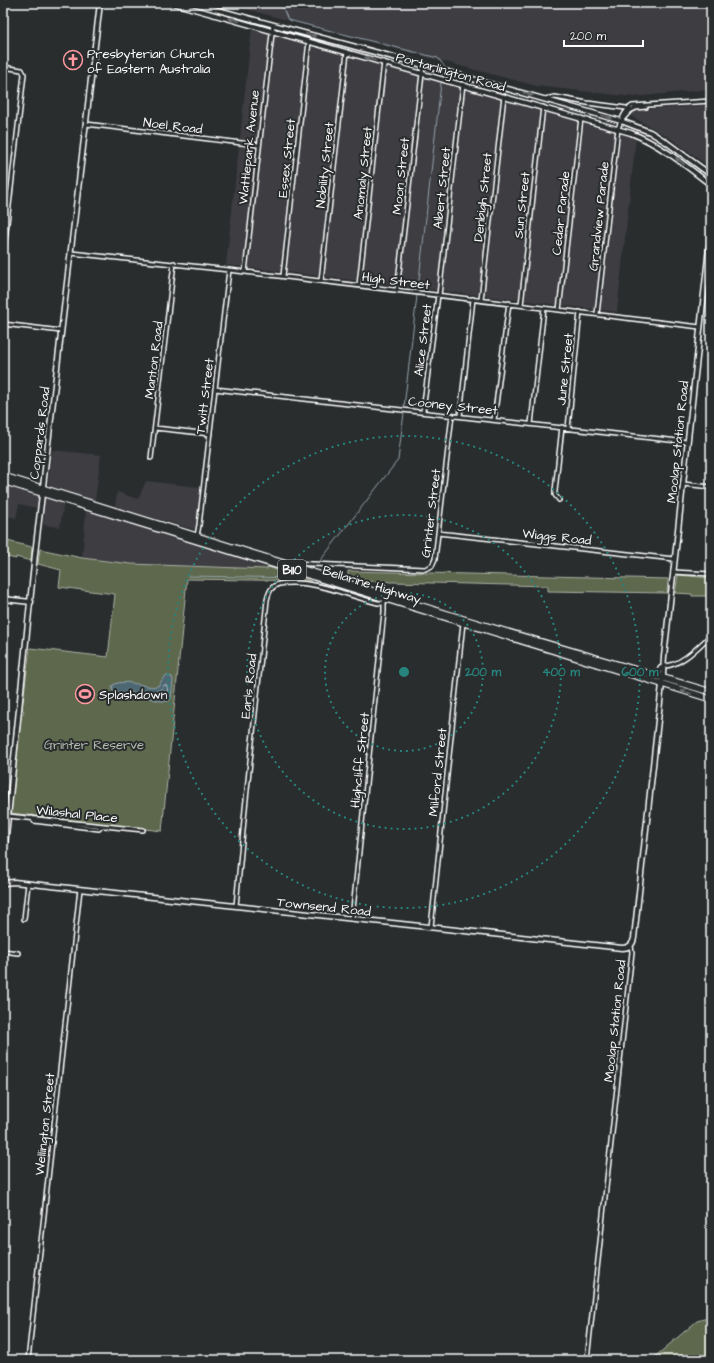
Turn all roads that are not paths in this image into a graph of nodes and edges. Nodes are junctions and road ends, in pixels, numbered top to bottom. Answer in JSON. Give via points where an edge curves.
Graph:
{"nodes":[{"id":1,"x":100,"y":3,"type":"edge"},
{"id":2,"x":173,"y":3,"type":"edge"},
{"id":3,"x":192,"y":3,"type":"edge"},
{"id":4,"x":273,"y":25,"type":"junction"},
{"id":5,"x":272,"y":31,"type":"junction"},
{"id":6,"x":309,"y":41,"type":"junction"},
{"id":7,"x":347,"y":52,"type":"junction"},
{"id":8,"x":384,"y":62,"type":"junction"},
{"id":9,"x":423,"y":65,"type":"junction"},
{"id":10,"x":3,"y":67,"type":"edge"},
{"id":11,"x":422,"y":73,"type":"junction"},
{"id":12,"x":463,"y":84,"type":"junction"},
{"id":13,"x":504,"y":96,"type":"junction"},
{"id":14,"x":545,"y":99,"type":"junction"},
{"id":15,"x":711,"y":101,"type":"edge"},
{"id":16,"x":543,"y":107,"type":"junction"},
{"id":17,"x":629,"y":110,"type":"junction"},
{"id":18,"x":581,"y":118,"type":"junction"},
{"id":19,"x":621,"y":121,"type":"junction"},
{"id":20,"x":86,"y":124,"type":"junction"},
{"id":21,"x":618,"y":128,"type":"junction"},
{"id":22,"x":258,"y":145,"type":"junction"},
{"id":23,"x":711,"y":174,"type":"edge"},
{"id":24,"x":711,"y":185,"type":"edge"},
{"id":25,"x":711,"y":230,"type":"edge"},
{"id":26,"x":710,"y":239,"type":"edge"},
{"id":27,"x":710,"y":246,"type":"edge"},
{"id":28,"x":71,"y":252,"type":"junction"},
{"id":29,"x":3,"y":258,"type":"edge"},
{"id":30,"x":174,"y":263,"type":"junction"},
{"id":31,"x":229,"y":270,"type":"junction"},
{"id":32,"x":245,"y":272,"type":"junction"},
{"id":33,"x":283,"y":276,"type":"junction"},
{"id":34,"x":321,"y":281,"type":"junction"},
{"id":35,"x":359,"y":285,"type":"junction"},
{"id":36,"x":397,"y":290,"type":"junction"},
{"id":37,"x":438,"y":295,"type":"junction"},
{"id":38,"x":473,"y":299,"type":"junction"},
{"id":39,"x":481,"y":300,"type":"junction"},
{"id":40,"x":509,"y":304,"type":"junction"},
{"id":41,"x":520,"y":305,"type":"junction"},
{"id":42,"x":544,"y":308,"type":"junction"},
{"id":43,"x":559,"y":310,"type":"junction"},
{"id":44,"x":580,"y":312,"type":"junction"},
{"id":45,"x":597,"y":314,"type":"junction"},
{"id":46,"x":3,"y":324,"type":"edge"},
{"id":47,"x":700,"y":327,"type":"junction"},
{"id":48,"x":61,"y":331,"type":"junction"},
{"id":49,"x":215,"y":389,"type":"junction"},
{"id":50,"x":423,"y":411,"type":"junction"},
{"id":51,"x":452,"y":415,"type":"junction"},
{"id":52,"x":460,"y":416,"type":"junction"},
{"id":53,"x":494,"y":420,"type":"junction"},
{"id":54,"x":532,"y":424,"type":"junction"},
{"id":55,"x":562,"y":427,"type":"junction"},
{"id":56,"x":155,"y":428,"type":"junction"},
{"id":57,"x":568,"y":428,"type":"junction"},
{"id":58,"x":210,"y":434,"type":"junction"},
{"id":59,"x":687,"y":442,"type":"junction"},
{"id":60,"x":151,"y":458,"type":"dead end"},
{"id":61,"x":3,"y":476,"type":"edge"},
{"id":62,"x":3,"y":481,"type":"edge"},
{"id":63,"x":683,"y":484,"type":"junction"},
{"id":64,"x":711,"y":487,"type":"edge"},
{"id":65,"x":43,"y":491,"type":"junction"},
{"id":66,"x":559,"y":500,"type":"dead end"},
{"id":67,"x":438,"y":533,"type":"junction"},
{"id":68,"x":198,"y":538,"type":"junction"},
{"id":69,"x":674,"y":559,"type":"junction"},
{"id":70,"x":284,"y":563,"type":"junction"},
{"id":71,"x":313,"y":564,"type":"junction"},
{"id":72,"x":303,"y":569,"type":"junction"},
{"id":73,"x":294,"y":571,"type":"junction"},
{"id":74,"x":673,"y":572,"type":"junction"},
{"id":75,"x":711,"y":574,"type":"edge"},
{"id":76,"x":4,"y":599,"type":"edge"},
{"id":77,"x":386,"y":599,"type":"junction"},
{"id":78,"x":31,"y":602,"type":"junction"},
{"id":79,"x":463,"y":621,"type":"junction"},
{"id":80,"x":711,"y":635,"type":"edge"},
{"id":81,"x":663,"y":666,"type":"junction"},
{"id":82,"x":647,"y":673,"type":"junction"},
{"id":83,"x":662,"y":678,"type":"junction"},
{"id":84,"x":670,"y":680,"type":"junction"},
{"id":85,"x":661,"y":684,"type":"junction"},
{"id":86,"x":711,"y":692,"type":"edge"},
{"id":87,"x":711,"y":699,"type":"edge"},
{"id":88,"x":8,"y":816,"type":"junction"},
{"id":89,"x":5,"y":822,"type":"edge"},
{"id":90,"x":143,"y":830,"type":"dead end"},
{"id":91,"x":3,"y":866,"type":"edge"},
{"id":92,"x":3,"y":880,"type":"edge"},
{"id":93,"x":28,"y":884,"type":"junction"},
{"id":94,"x":80,"y":889,"type":"junction"},
{"id":95,"x":236,"y":906,"type":"junction"},
{"id":96,"x":24,"y":919,"type":"dead end"},
{"id":97,"x":352,"y":919,"type":"junction"},
{"id":98,"x":431,"y":927,"type":"junction"},
{"id":99,"x":631,"y":946,"type":"junction"},
{"id":100,"x":3,"y":951,"type":"edge"},
{"id":101,"x":18,"y":953,"type":"dead end"},
{"id":102,"x":28,"y":1360,"type":"edge"},
{"id":103,"x":587,"y":1360,"type":"edge"}],
"edges":[{"from":1,"to":20,"type":"street","name":"Coppards Road"},
{"from":5,"to":2,"type":"street","name":"Portarlington Road","one_way":true},
{"from":3,"to":4,"type":"street","name":"Portarlington Road"},
{"from":4,"to":5,"type":"street","name":"Wattlepark Avenue"},
{"from":4,"to":9,"type":"street","name":"Portarlington Road","one_way":true},
{"from":5,"to":6,"type":"street","name":"Portarlington Road"},
{"from":5,"to":22,"type":"street","name":"Wattlepark Avenue"},
{"from":6,"to":7,"type":"street","name":"Portarlington Road"},
{"from":6,"to":33,"type":"street","name":"Essex Street"},
{"from":8,"to":7,"type":"street","name":"Portarlington Road","one_way":true},
{"from":7,"to":34,"type":"street","name":"Nobility Street"},
{"from":8,"to":11,"type":"street","name":"Portarlington Road"},
{"from":8,"to":35,"type":"street","name":"Anomaly Street"},
{"from":9,"to":11,"type":"street","name":"Moon Street"},
{"from":9,"to":14,"type":"street","name":"Portarlington Road","one_way":true},
{"from":10,"to":29,"type":"street","via":[[21,69],[24,75]]},
{"from":11,"to":12,"type":"street","name":"Portarlington Road"},
{"from":11,"to":36,"type":"street","name":"Moon Street"},
{"from":12,"to":13,"type":"street","name":"Portarlington Road"},
{"from":12,"to":37,"type":"street","name":"Albert Street"},
{"from":13,"to":16,"type":"street","name":"Portarlington Road"},
{"from":13,"to":39,"type":"street","name":"Denbigh Street"},
{"from":14,"to":17,"type":"street","via":[[555,97]]},
{"from":14,"to":19,"type":"street","name":"Portarlington Road","one_way":true},
{"from":15,"to":17,"type":"street"},
{"from":16,"to":18,"type":"street","name":"Portarlington Road"},
{"from":16,"to":41,"type":"street","name":"Sun Street"},
{"from":17,"to":19,"type":"street","name":"Grandview Parade"},
{"from":18,"to":21,"type":"street","name":"Portarlington Road"},
{"from":18,"to":43,"type":"street","name":"Cedar Parade"},
{"from":19,"to":21,"type":"street","name":"Grandview Parade"},
{"from":19,"to":23,"type":"street","name":"Portarlington Road","via":[[650,132]]},
{"from":20,"to":22,"type":"street","name":"Noel Road"},
{"from":20,"to":28,"type":"street","name":"Coppards Road"},
{"from":24,"to":21,"type":"street","name":"Portarlington Road","one_way":true,"via":[[654,144]]},
{"from":21,"to":45,"type":"street","name":"Grandview Parade"},
{"from":22,"to":32,"type":"street","name":"Wattlepark Avenue"},
{"from":25,"to":26,"type":"street","name":"Moolap Station Road"},
{"from":26,"to":27,"type":"street","name":"Moolap Station Road"},
{"from":27,"to":47,"type":"street","name":"Moolap Station Road"},
{"from":28,"to":30,"type":"street","name":"High Street"},
{"from":28,"to":48,"type":"street","name":"Coppards Road"},
{"from":30,"to":31,"type":"street","name":"High Street"},
{"from":30,"to":56,"type":"street","name":"Manton Road"},
{"from":31,"to":32,"type":"street","name":"High Street"},
{"from":31,"to":49,"type":"street","name":"Twitt Street"},
{"from":32,"to":33,"type":"street","name":"High Street"},
{"from":33,"to":34,"type":"street","name":"High Street"},
{"from":34,"to":35,"type":"street","name":"High Street"},
{"from":35,"to":36,"type":"street","name":"High Street"},
{"from":36,"to":37,"type":"street","name":"High Street"},
{"from":37,"to":38,"type":"street","name":"High Street"},
{"from":37,"to":50,"type":"street","name":"Alice Street"},
{"from":38,"to":39,"type":"street","name":"High Street"},
{"from":38,"to":52,"type":"street"},
{"from":39,"to":40,"type":"street","name":"High Street"},
{"from":40,"to":41,"type":"street","name":"High Street"},
{"from":40,"to":53,"type":"street"},
{"from":41,"to":42,"type":"street","name":"High Street"},
{"from":42,"to":43,"type":"street","name":"High Street"},
{"from":42,"to":54,"type":"street"},
{"from":43,"to":44,"type":"street","name":"High Street"},
{"from":44,"to":45,"type":"street","name":"High Street"},
{"from":44,"to":57,"type":"street","name":"June Street"},
{"from":45,"to":47,"type":"street","name":"High Street"},
{"from":46,"to":48,"type":"street"},
{"from":47,"to":59,"type":"street","name":"Moolap Station Road"},
{"from":48,"to":65,"type":"street","name":"Coppards Road"},
{"from":49,"to":50,"type":"street","name":"Cooney Street"},
{"from":49,"to":58,"type":"street","name":"Twitt Street"},
{"from":50,"to":51,"type":"street","name":"Cooney Street"},
{"from":51,"to":52,"type":"street","name":"Cooney Street"},
{"from":51,"to":67,"type":"street","name":"Grinter Street"},
{"from":52,"to":53,"type":"street","name":"Cooney Street"},
{"from":53,"to":54,"type":"street","name":"Cooney Street"},
{"from":54,"to":55,"type":"street","name":"Cooney Street"},
{"from":55,"to":57,"type":"street","name":"Cooney Street"},
{"from":55,"to":66,"type":"street","via":[[555,491]]},
{"from":56,"to":58,"type":"street"},
{"from":56,"to":60,"type":"street","name":"Manton Road"},
{"from":57,"to":59,"type":"street","name":"Cooney Street"},
{"from":58,"to":68,"type":"street","name":"Twitt Street"},
{"from":59,"to":63,"type":"street","name":"Moolap Station Road"},
{"from":61,"to":65,"type":"highway","name":"Bellarine Highway","number":"B110"},
{"from":62,"to":65,"type":"highway","name":"Bellarine Highway","number":"B110"},
{"from":63,"to":64,"type":"street"},
{"from":63,"to":69,"type":"street","name":"Moolap Station Road"},
{"from":65,"to":68,"type":"highway","name":"Bellarine Highway","number":"B110"},
{"from":65,"to":78,"type":"street","name":"Coppards Road"},
{"from":67,"to":69,"type":"street","name":"Wiggs Road"},
{"from":67,"to":71,"type":"street","name":"Grinter Street","via":[[435,562],[428,568]]},
{"from":68,"to":70,"type":"highway","name":"Bellarine Highway","number":"B110"},
{"from":68,"to":73,"type":"highway","name":"Bellarine Highway","number":"B110"},
{"from":69,"to":74,"type":"street","name":"Moolap Station Road"},
{"from":70,"to":71,"type":"street","name":"Grinter Street"},
{"from":70,"to":72,"type":"highway","name":"Bellarine Highway","number":"B110"},
{"from":71,"to":72,"type":"street","name":"Grinter Street"},
{"from":72,"to":73,"type":"highway"},
{"from":72,"to":77,"type":"highway","name":"Bellarine Highway","number":"B110"},
{"from":73,"to":77,"type":"highway","name":"Bellarine Highway","number":"B110"},
{"from":74,"to":75,"type":"street"},
{"from":74,"to":81,"type":"street","name":"Moolap Station Road"},
{"from":76,"to":78,"type":"street"},
{"from":77,"to":79,"type":"highway","name":"Bellarine Highway","number":"B110"},
{"from":77,"to":95,"type":"street","name":"Earls Road","via":[[370,601],[326,586],[313,585],[283,583],[275,585],[270,591],[245,801]]},
{"from":77,"to":97,"type":"street","name":"Highcliff Street"},
{"from":78,"to":88,"type":"street","name":"Coppards Road"},
{"from":79,"to":82,"type":"highway","name":"Bellarine Highway","number":"B110"},
{"from":79,"to":85,"type":"highway","name":"Bellarine Highway","number":"B110"},
{"from":79,"to":98,"type":"street","name":"Milford Street"},
{"from":80,"to":81,"type":"street","via":[[680,661]]},
{"from":81,"to":82,"type":"street","via":[[657,672]]},
{"from":81,"to":83,"type":"street","name":"Moolap Station Road"},
{"from":81,"to":84,"type":"street"},
{"from":82,"to":83,"type":"highway","name":"Bellarine Highway","number":"B110"},
{"from":83,"to":84,"type":"highway","name":"Bellarine Highway","number":"B110"},
{"from":83,"to":85,"type":"street","name":"Moolap Station Road"},
{"from":84,"to":86,"type":"highway","name":"Bellarine Highway","number":"B110"},
{"from":87,"to":85,"type":"highway","name":"Bellarine Highway","number":"B110","one_way":true},
{"from":85,"to":99,"type":"street","name":"Moolap Station Road","via":[[634,938]]},
{"from":88,"to":89,"type":"street","name":"Coppards Road"},
{"from":88,"to":90,"type":"street","name":"Wilashal Place"},
{"from":89,"to":91,"type":"street","name":"Coppards Road"},
{"from":91,"to":92,"type":"street","name":"Coppards Road"},
{"from":92,"to":93,"type":"street","name":"Townsend Road"},
{"from":93,"to":94,"type":"street","name":"Townsend Road"},
{"from":93,"to":96,"type":"street"},
{"from":94,"to":95,"type":"street","name":"Townsend Road"},
{"from":94,"to":102,"type":"street","name":"Wellington Street"},
{"from":95,"to":97,"type":"street","name":"Townsend Road"},
{"from":97,"to":98,"type":"street","name":"Townsend Road"},
{"from":98,"to":99,"type":"street","name":"Townsend Road","via":[[622,948]]},
{"from":99,"to":103,"type":"street","name":"Moolap Station Road"},
{"from":100,"to":101,"type":"street"}]}
